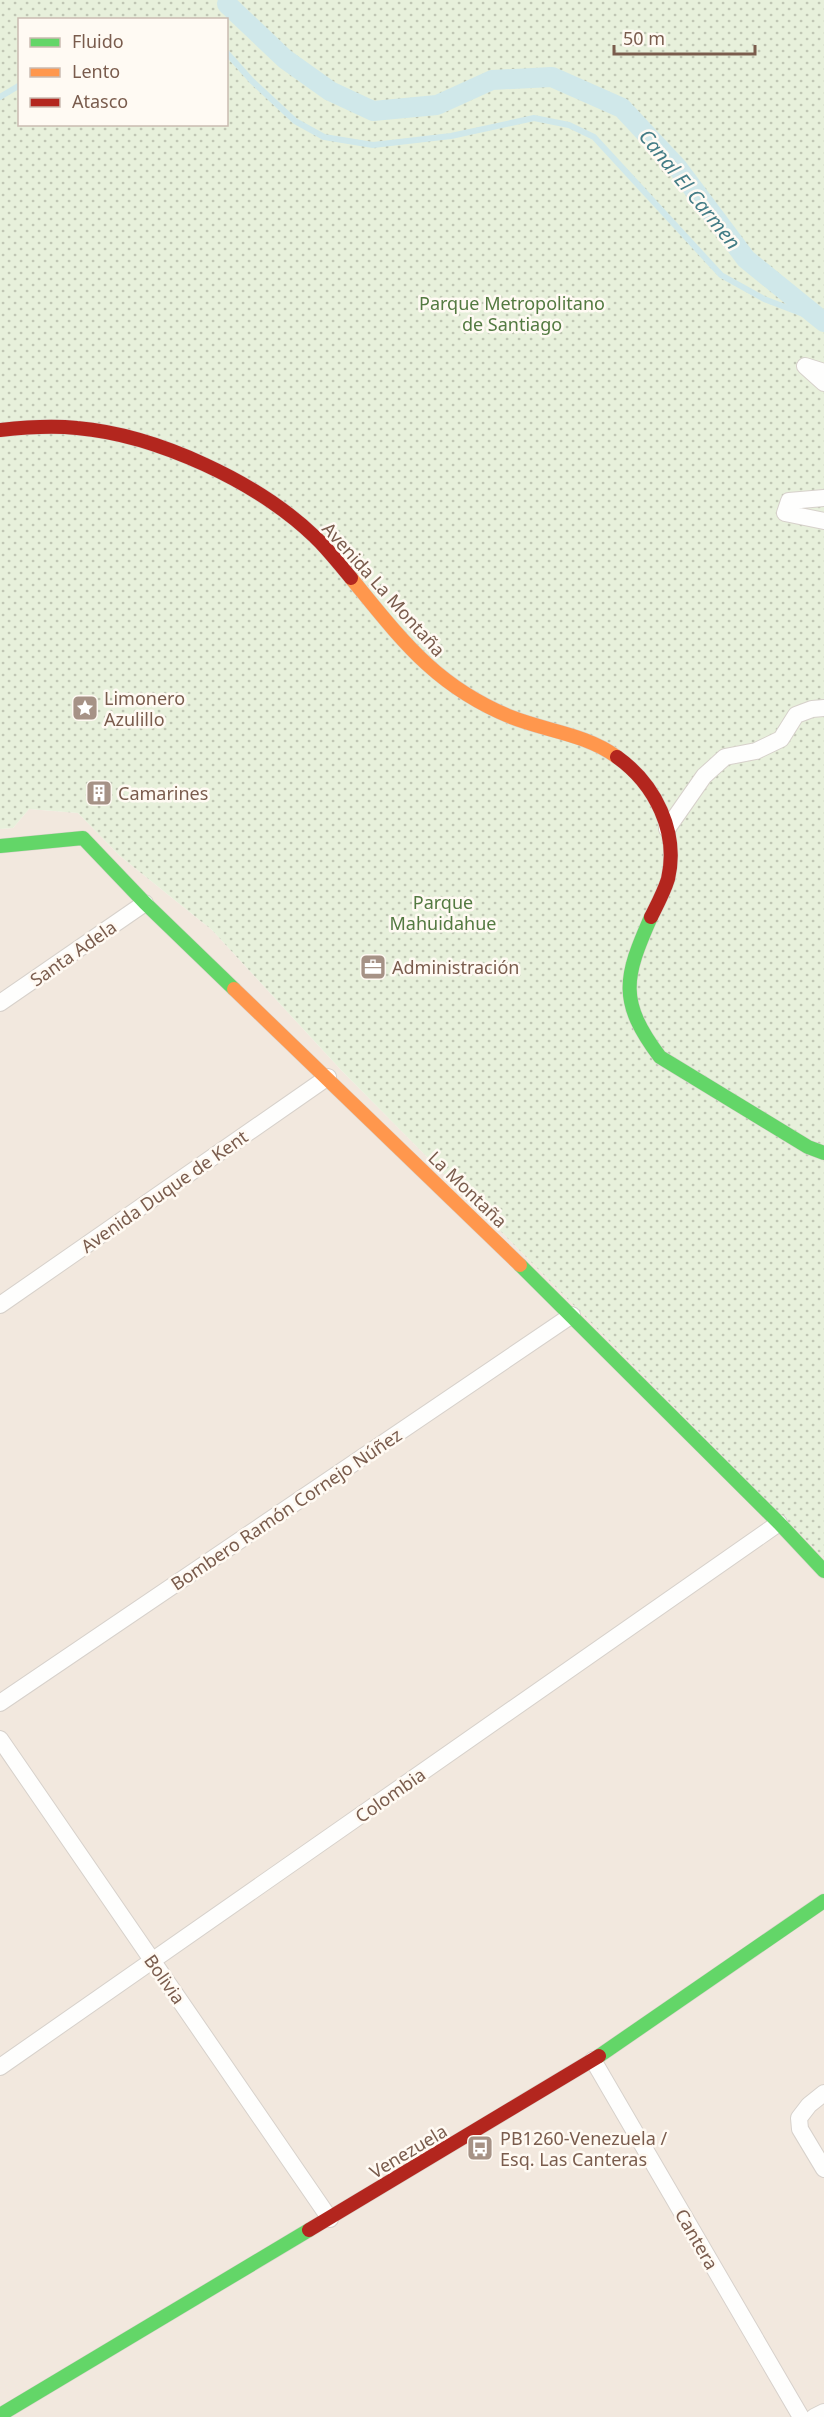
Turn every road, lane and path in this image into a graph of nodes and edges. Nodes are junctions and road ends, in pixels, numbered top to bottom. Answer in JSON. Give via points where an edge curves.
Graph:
{"nodes":[{"id":1,"x":824,"y":372,"type":"edge"},
{"id":2,"x":824,"y":383,"type":"edge"},
{"id":3,"x":0,"y":430,"type":"edge"},
{"id":4,"x":824,"y":498,"type":"edge"},
{"id":5,"x":824,"y":521,"type":"edge"},
{"id":6,"x":824,"y":708,"type":"edge"},
{"id":7,"x":667,"y":829,"type":"junction"},
{"id":8,"x":0,"y":846,"type":"edge"},
{"id":9,"x":145,"y":903,"type":"junction"},
{"id":10,"x":0,"y":1003,"type":"edge"},
{"id":11,"x":328,"y":1077,"type":"junction"},
{"id":12,"x":824,"y":1153,"type":"edge"},
{"id":13,"x":0,"y":1305,"type":"edge"},
{"id":14,"x":572,"y":1315,"type":"junction"},
{"id":15,"x":779,"y":1523,"type":"junction"},
{"id":16,"x":824,"y":1571,"type":"edge"},
{"id":17,"x":0,"y":1703,"type":"edge"},
{"id":18,"x":0,"y":1740,"type":"edge"},
{"id":19,"x":824,"y":1901,"type":"edge"},
{"id":20,"x":152,"y":1961,"type":"junction"},
{"id":21,"x":592,"y":2060,"type":"junction"},
{"id":22,"x":0,"y":2067,"type":"edge"},
{"id":23,"x":824,"y":2093,"type":"edge"},
{"id":24,"x":824,"y":2169,"type":"edge"},
{"id":25,"x":330,"y":2219,"type":"junction"},
{"id":26,"x":824,"y":2412,"type":"edge"},
{"id":27,"x":0,"y":2415,"type":"edge"},
{"id":28,"x":801,"y":2417,"type":"edge"},
{"id":29,"x":814,"y":2417,"type":"edge"}],
"edges":[{"from":1,"to":2,"type":"street","via":[[805,366]]},
{"from":3,"to":7,"type":"street","name":"Avenida La Montaña","via":[[81,427],[126,436],[189,458],[237,482],[311,532],[426,667],[451,686],[527,723],[581,738],[639,773],[657,802]]},
{"from":4,"to":5,"type":"street","via":[[789,501],[785,513]]},
{"from":6,"to":7,"type":"street","via":[[796,715],[781,739],[756,751],[725,757],[704,776]]},
{"from":7,"to":12,"type":"street","name":"Avenida La Montaña","via":[[670,869],[629,971],[629,1004],[641,1034],[660,1057]]},
{"from":8,"to":9,"type":"street","name":"La Montaña","via":[[83,838]]},
{"from":9,"to":10,"type":"street","name":"Santa Adela"},
{"from":9,"to":11,"type":"street","name":"La Montaña"},
{"from":11,"to":13,"type":"street","name":"Avenida Duque de Kent"},
{"from":11,"to":14,"type":"street","name":"La Montaña"},
{"from":14,"to":15,"type":"street","name":"La Montaña"},
{"from":14,"to":17,"type":"street","name":"Bombero Ramón Cornejo Núñez"},
{"from":15,"to":16,"type":"street","name":"La Montaña"},
{"from":15,"to":20,"type":"street","name":"Colombia"},
{"from":18,"to":20,"type":"street","name":"Bolivia"},
{"from":19,"to":21,"type":"street","name":"Venezuela"},
{"from":20,"to":22,"type":"street","name":"Colombia"},
{"from":20,"to":25,"type":"street","name":"Bolivia"},
{"from":21,"to":25,"type":"street","name":"Venezuela"},
{"from":21,"to":28,"type":"street","name":"Cantera"},
{"from":23,"to":24,"type":"street","via":[[799,2118],[800,2129]]},
{"from":25,"to":27,"type":"street","name":"Venezuela"},
{"from":26,"to":29,"type":"street"}]}
